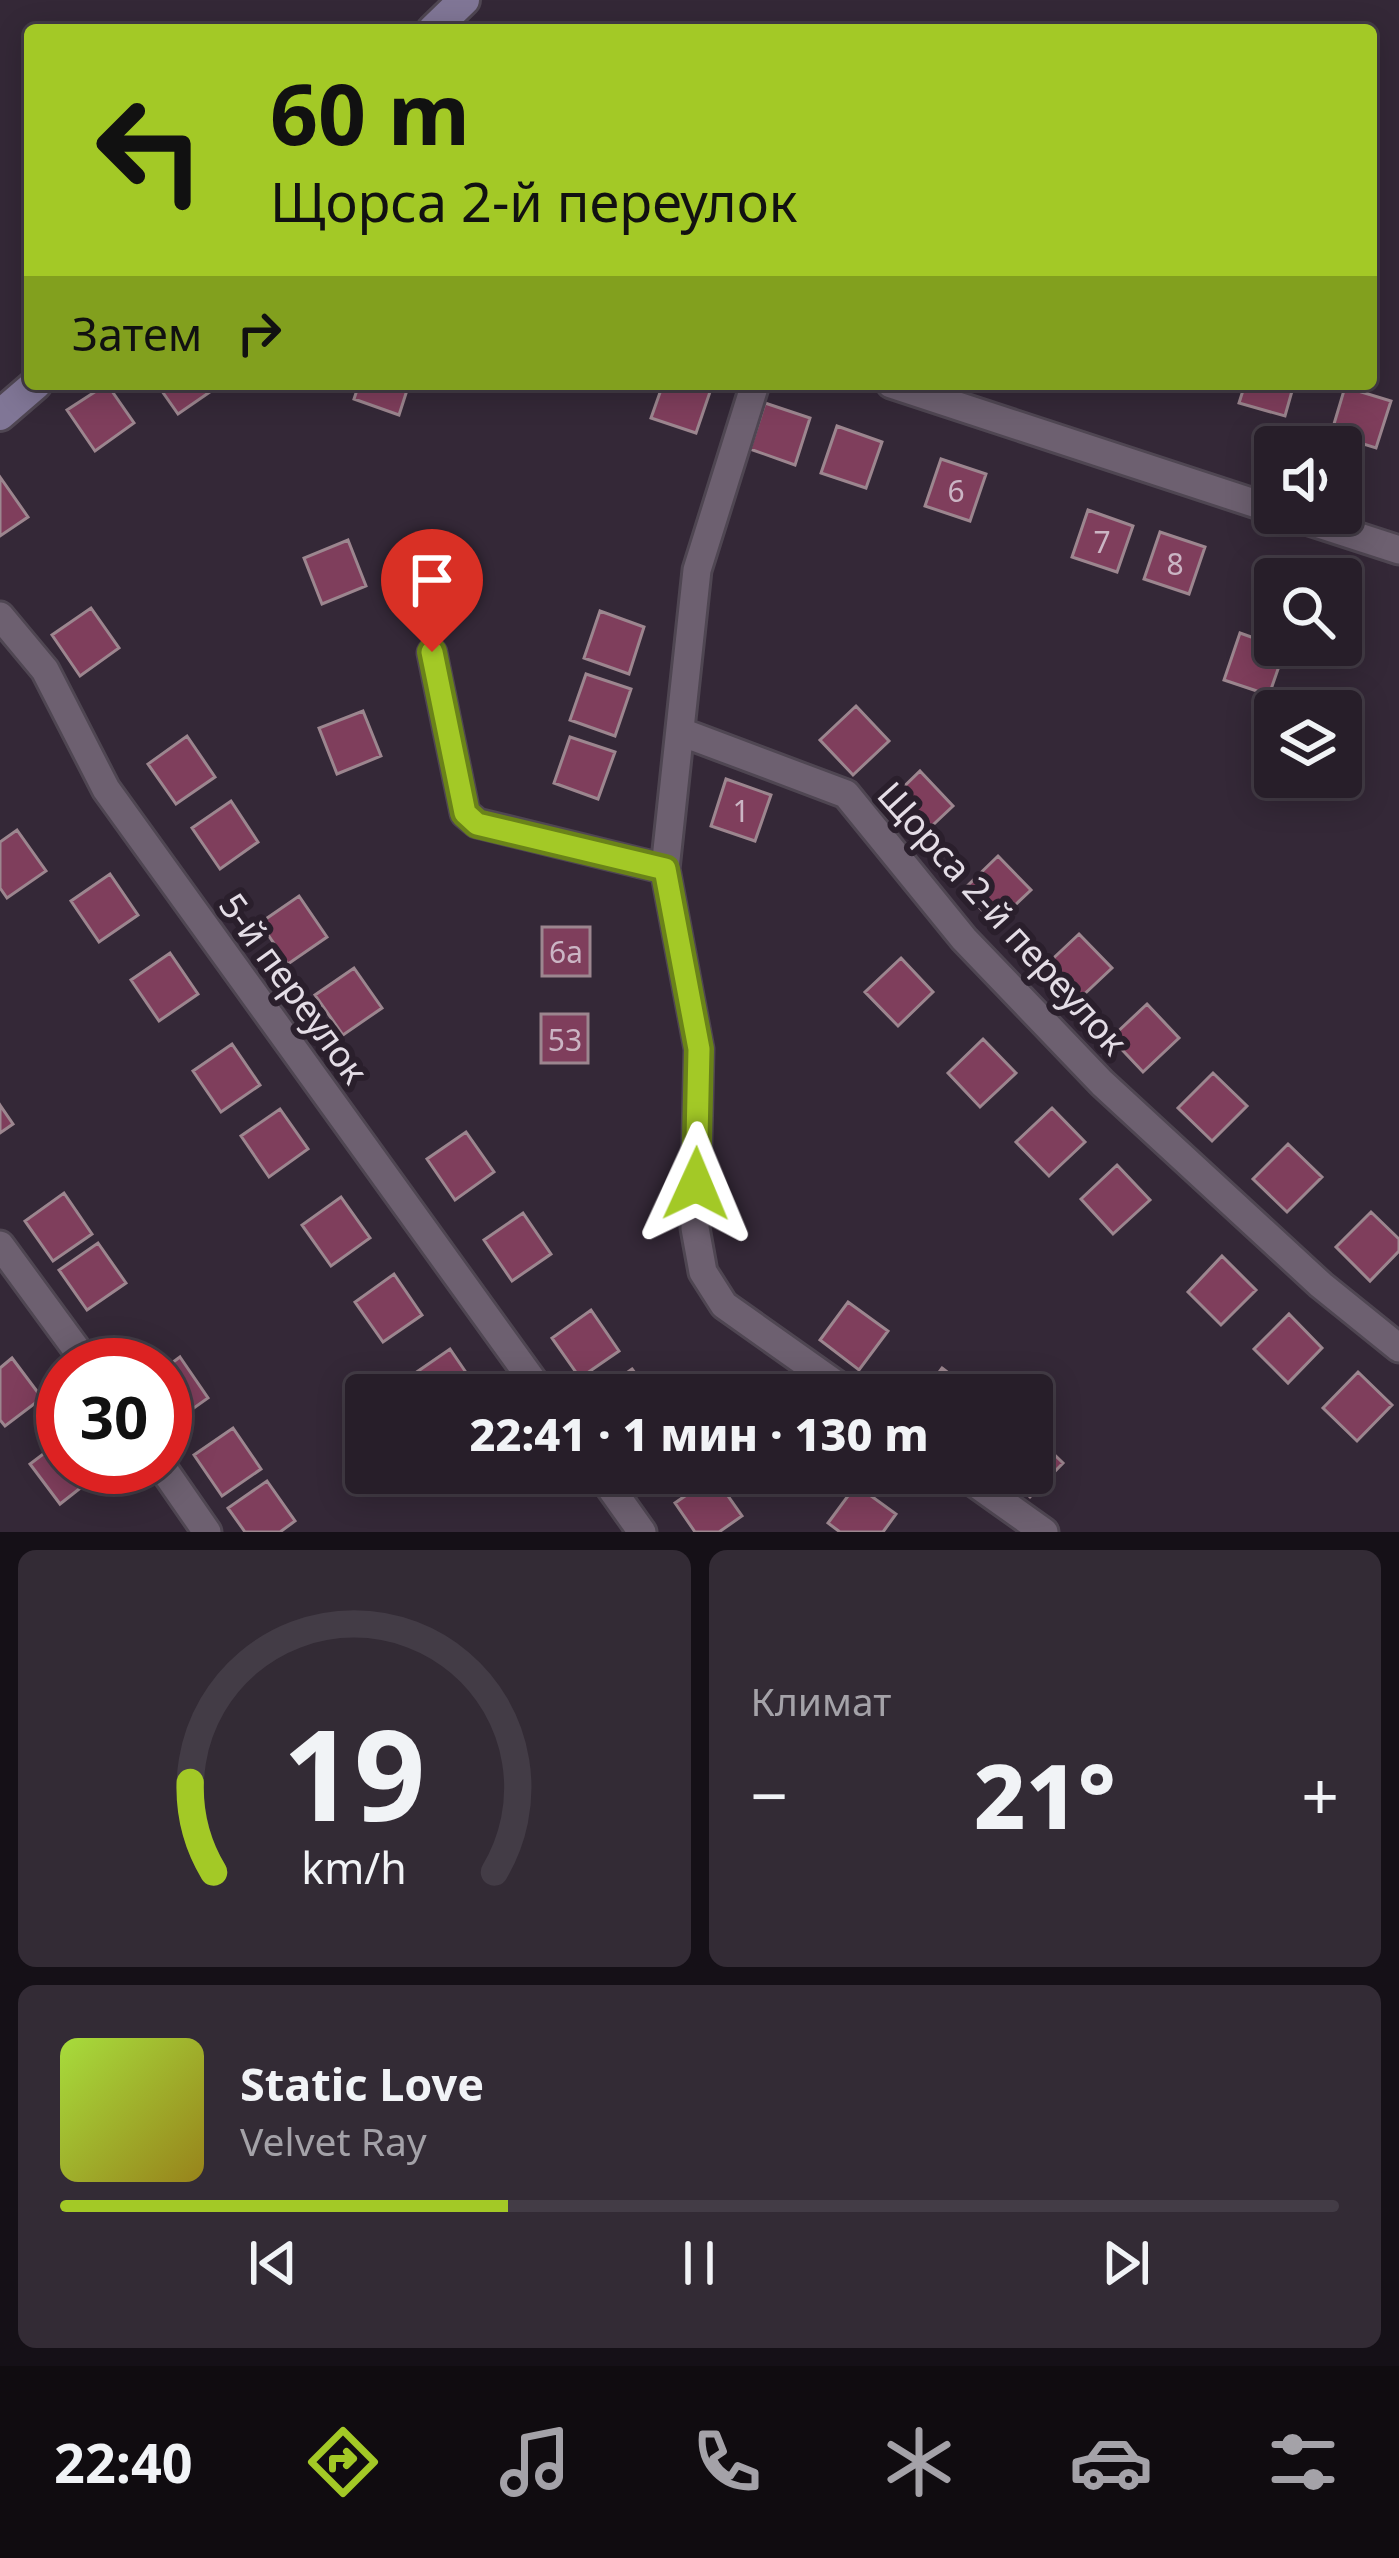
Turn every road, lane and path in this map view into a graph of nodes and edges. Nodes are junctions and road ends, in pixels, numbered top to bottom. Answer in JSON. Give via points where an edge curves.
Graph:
{"nodes":[{"id":1,"x":464,"y":0,"type":"edge"},
{"id":2,"x":439,"y":24,"type":"edge"},
{"id":3,"x":29,"y":390,"type":"edge"},
{"id":4,"x":753,"y":390,"type":"edge"},
{"id":5,"x":909,"y":390,"type":"edge"},
{"id":6,"x":0,"y":415,"type":"edge"},
{"id":7,"x":1254,"y":503,"type":"edge"},
{"id":8,"x":1350,"y":534,"type":"edge"},
{"id":9,"x":1399,"y":550,"type":"edge"},
{"id":10,"x":0,"y":616,"type":"edge"},
{"id":11,"x":432,"y":652,"type":"dead end"},
{"id":12,"x":681,"y":732,"type":"junction"},
{"id":13,"x":665,"y":869,"type":"junction"},
{"id":14,"x":0,"y":1245,"type":"edge"},
{"id":15,"x":68,"y":1338,"type":"edge"},
{"id":16,"x":1399,"y":1348,"type":"edge"},
{"id":17,"x":528,"y":1374,"type":"edge"},
{"id":18,"x":821,"y":1374,"type":"edge"},
{"id":19,"x":181,"y":1494,"type":"edge"},
{"id":20,"x":615,"y":1494,"type":"edge"},
{"id":21,"x":991,"y":1494,"type":"edge"},
{"id":22,"x":207,"y":1532,"type":"edge"},
{"id":23,"x":642,"y":1532,"type":"edge"},
{"id":24,"x":1044,"y":1532,"type":"edge"}],
"edges":[{"from":1,"to":2,"type":"street"},
{"from":3,"to":6,"type":"street"},
{"from":4,"to":12,"type":"street","via":[[697,570]]},
{"from":5,"to":7,"type":"street"},
{"from":8,"to":9,"type":"street"},
{"from":10,"to":17,"type":"street","name":"5-й переулок","via":[[45,670],[106,789]]},
{"from":11,"to":13,"type":"street","via":[[465,813],[477,824]]},
{"from":12,"to":13,"type":"street"},
{"from":12,"to":16,"type":"street","name":"Щорса 2-й переулок","via":[[846,794],[964,939],[1102,1083]]},
{"from":13,"to":18,"type":"street","via":[[699,1049],[695,1228],[704,1272],[724,1305]]},
{"from":14,"to":15,"type":"street"},
{"from":19,"to":22,"type":"street"},
{"from":20,"to":23,"type":"street"},
{"from":21,"to":24,"type":"street"}]}
